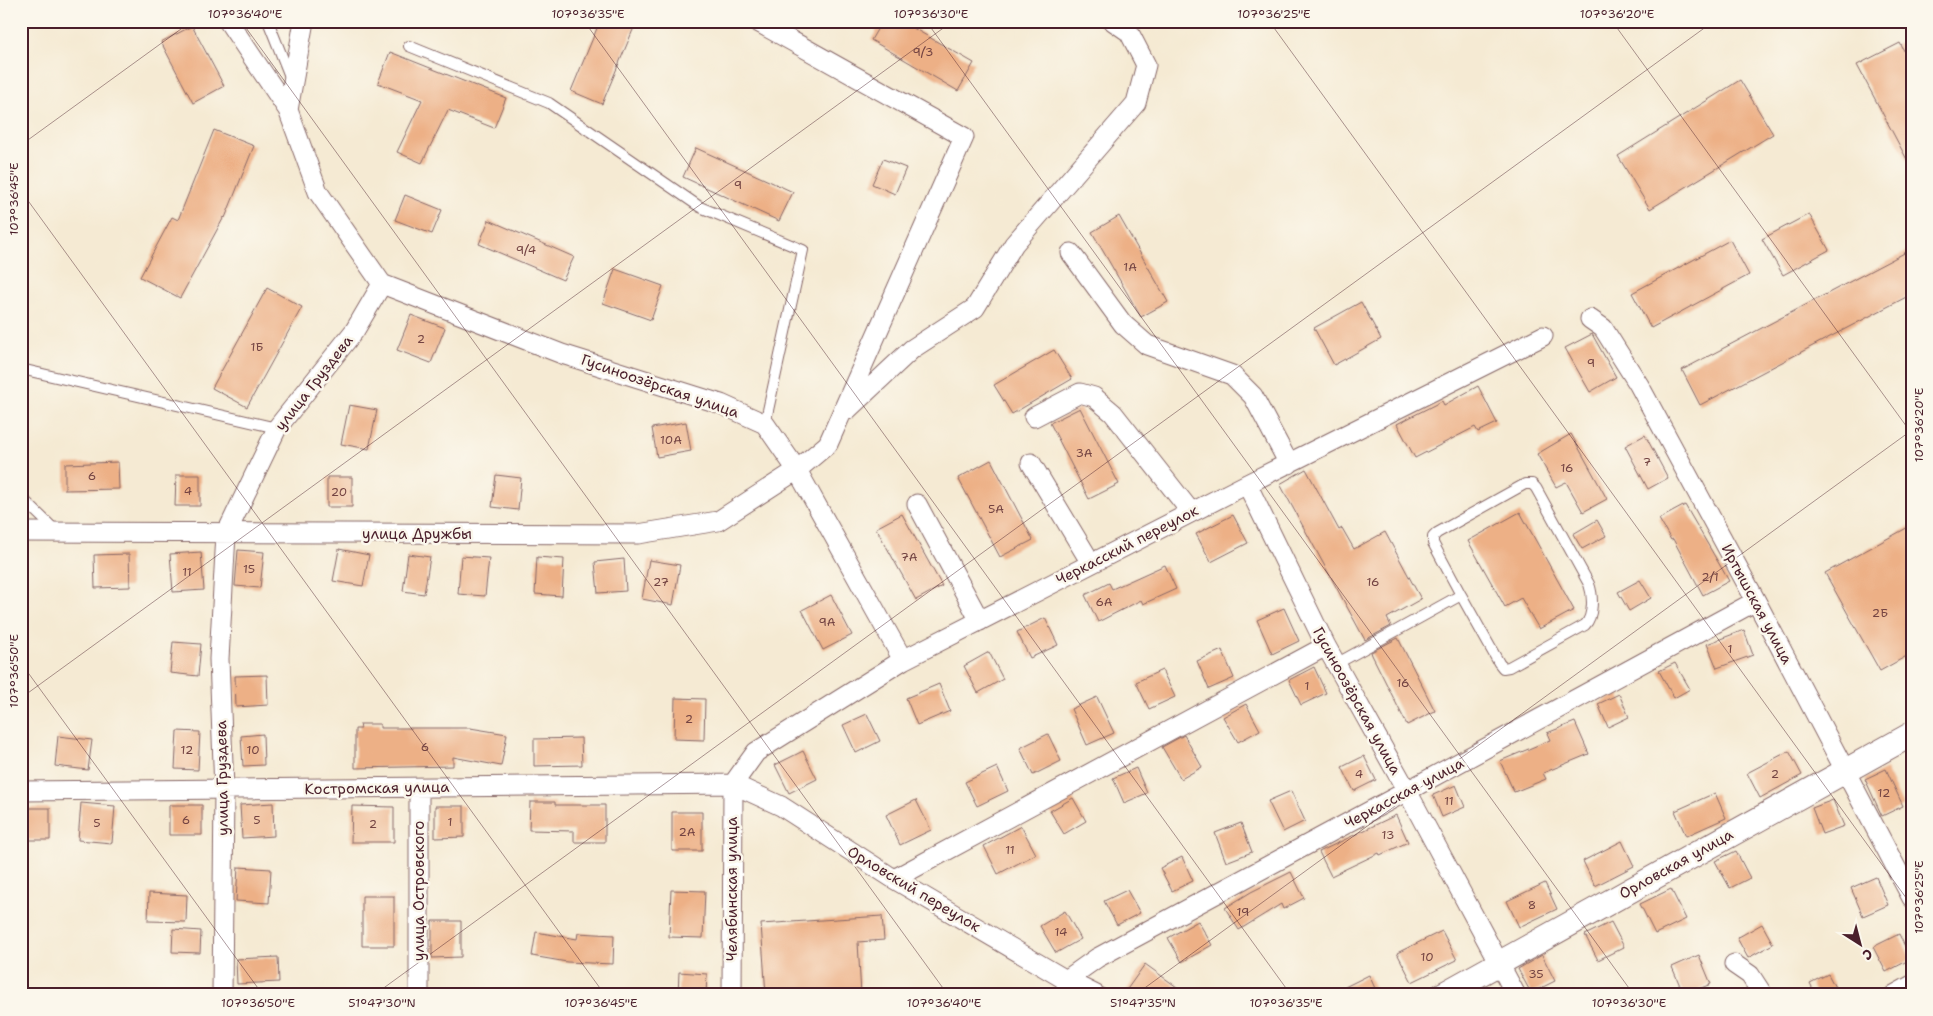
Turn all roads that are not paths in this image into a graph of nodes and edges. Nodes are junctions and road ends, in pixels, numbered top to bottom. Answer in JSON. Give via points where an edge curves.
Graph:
{"nodes":[{"id":1,"x":228,"y":21,"type":"edge"},
{"id":2,"x":268,"y":21,"type":"edge"},
{"id":3,"x":304,"y":21,"type":"edge"},
{"id":4,"x":756,"y":21,"type":"edge"},
{"id":5,"x":1113,"y":21,"type":"edge"},
{"id":6,"x":409,"y":46,"type":"dead end"},
{"id":7,"x":293,"y":83,"type":"junction"},
{"id":8,"x":288,"y":110,"type":"junction"},
{"id":9,"x":1071,"y":253,"type":"dead end"},
{"id":10,"x":382,"y":284,"type":"junction"},
{"id":11,"x":1590,"y":319,"type":"dead end"},
{"id":12,"x":1543,"y":336,"type":"dead end"},
{"id":13,"x":21,"y":369,"type":"edge"},
{"id":14,"x":841,"y":416,"type":"junction"},
{"id":15,"x":1034,"y":417,"type":"dead end"},
{"id":16,"x":765,"y":424,"type":"junction"},
{"id":17,"x":277,"y":428,"type":"junction"},
{"id":18,"x":1031,"y":464,"type":"dead end"},
{"id":19,"x":1290,"y":464,"type":"junction"},
{"id":20,"x":797,"y":470,"type":"junction"},
{"id":21,"x":1247,"y":484,"type":"junction"},
{"id":22,"x":21,"y":497,"type":"edge"},
{"id":23,"x":917,"y":504,"type":"dead end"},
{"id":24,"x":1191,"y":512,"type":"junction"},
{"id":25,"x":21,"y":532,"type":"edge"},
{"id":26,"x":58,"y":532,"type":"junction"},
{"id":27,"x":226,"y":534,"type":"junction"},
{"id":28,"x":1092,"y":563,"type":"junction"},
{"id":29,"x":1461,"y":595,"type":"junction"},
{"id":30,"x":1756,"y":601,"type":"junction"},
{"id":31,"x":980,"y":621,"type":"junction"},
{"id":32,"x":1326,"y":646,"type":"junction"},
{"id":33,"x":903,"y":660,"type":"junction"},
{"id":34,"x":1336,"y":664,"type":"junction"},
{"id":35,"x":1912,"y":734,"type":"edge"},
{"id":36,"x":1846,"y":770,"type":"junction"},
{"id":37,"x":733,"y":784,"type":"junction"},
{"id":38,"x":419,"y":788,"type":"junction"},
{"id":39,"x":224,"y":790,"type":"junction"},
{"id":40,"x":21,"y":791,"type":"edge"},
{"id":41,"x":1407,"y":791,"type":"junction"},
{"id":42,"x":894,"y":879,"type":"junction"},
{"id":43,"x":1912,"y":898,"type":"edge"},
{"id":44,"x":1499,"y":962,"type":"junction"},
{"id":45,"x":1734,"y":964,"type":"dead end"},
{"id":46,"x":1912,"y":985,"type":"edge"},
{"id":47,"x":1066,"y":987,"type":"edge"},
{"id":48,"x":222,"y":995,"type":"edge"},
{"id":49,"x":419,"y":995,"type":"edge"},
{"id":50,"x":732,"y":995,"type":"edge"},
{"id":51,"x":1096,"y":995,"type":"edge"},
{"id":52,"x":1442,"y":995,"type":"edge"},
{"id":53,"x":1516,"y":995,"type":"edge"},
{"id":54,"x":1763,"y":995,"type":"edge"},
{"id":55,"x":1894,"y":995,"type":"edge"}],
"edges":[{"from":1,"to":8,"type":"street"},
{"from":2,"to":7,"type":"lane"},
{"from":3,"to":7,"type":"street"},
{"from":4,"to":14,"type":"street","name":"улица Дружбы","via":[[964,136]]},
{"from":5,"to":14,"type":"street","via":[[1129,32],[1146,65],[1136,103],[1014,244],[975,308],[912,349]]},
{"from":6,"to":16,"type":"lane","via":[[549,103],[700,207],[803,250]]},
{"from":7,"to":8,"type":"street"},
{"from":8,"to":10,"type":"street","via":[[318,192]]},
{"from":9,"to":19,"type":"street","via":[[1123,324],[1147,345],[1232,375],[1253,396]]},
{"from":10,"to":16,"type":"street","name":"Гусиноозёрская улица","via":[[562,354],[721,404]]},
{"from":10,"to":17,"type":"street","name":"улица Груздева","via":[[355,330]]},
{"from":11,"to":30,"type":"street","name":"Иртышская улица","via":[[1604,328],[1639,385]]},
{"from":12,"to":19,"type":"street","name":"Черкасский переулок"},
{"from":13,"to":17,"type":"lane"},
{"from":14,"to":20,"type":"street","name":"улица Дружбы","via":[[828,444]]},
{"from":15,"to":24,"type":"street","via":[[1080,394],[1094,397],[1113,413]]},
{"from":16,"to":20,"type":"street"},
{"from":17,"to":27,"type":"street","name":"улица Груздева"},
{"from":18,"to":28,"type":"street"},
{"from":19,"to":21,"type":"street","name":"Черкасский переулок"},
{"from":20,"to":27,"type":"street","name":"улица Дружбы","via":[[718,521],[638,534]]},
{"from":20,"to":33,"type":"street"},
{"from":21,"to":24,"type":"street","name":"Черкасский переулок"},
{"from":21,"to":32,"type":"street","name":"Гусиноозёрская улица"},
{"from":22,"to":26,"type":"lane"},
{"from":23,"to":31,"type":"street"},
{"from":24,"to":28,"type":"street","name":"Черкасский переулок"},
{"from":25,"to":26,"type":"street","name":"улица Дружбы"},
{"from":26,"to":27,"type":"street","name":"улица Дружбы"},
{"from":27,"to":39,"type":"street","name":"улица Груздева","via":[[219,659]]},
{"from":28,"to":31,"type":"street","name":"Черкасский переулок"},
{"from":29,"to":29,"type":"lane","via":[[1503,668],[1589,621],[1592,595],[1589,584],[1532,484],[1525,484],[1432,537]]},
{"from":29,"to":34,"type":"lane"},
{"from":30,"to":36,"type":"street","name":"Иртышская улица"},
{"from":30,"to":41,"type":"street","name":"Черкасская улица"},
{"from":31,"to":33,"type":"street","name":"Черкасский переулок"},
{"from":32,"to":34,"type":"street","name":"Гусиноозёрская улица"},
{"from":32,"to":42,"type":"street"},
{"from":33,"to":37,"type":"street","name":"Черкасский переулок","via":[[756,752]]},
{"from":34,"to":41,"type":"street","name":"Гусиноозёрская улица"},
{"from":35,"to":36,"type":"street","name":"Орловская улица"},
{"from":36,"to":43,"type":"street","name":"Иртышская улица"},
{"from":36,"to":44,"type":"street","name":"Орловская улица"},
{"from":37,"to":38,"type":"street","name":"Костромская улица"},
{"from":37,"to":42,"type":"street","name":"Орловский переулок","via":[[781,806]]},
{"from":37,"to":50,"type":"street","name":"Челябинская улица"},
{"from":38,"to":39,"type":"street","name":"Костромская улица"},
{"from":38,"to":49,"type":"street","name":"улица Островского"},
{"from":39,"to":40,"type":"street","name":"Костромская улица"},
{"from":39,"to":48,"type":"street","name":"улица Груздева"},
{"from":41,"to":44,"type":"street","name":"Гусиноозёрская улица"},
{"from":41,"to":47,"type":"street","name":"Черкасская улица","via":[[1097,958]]},
{"from":42,"to":47,"type":"street","name":"Орловский переулок"},
{"from":44,"to":52,"type":"street","name":"Орловская улица"},
{"from":44,"to":53,"type":"street","name":"Гусиноозёрская улица"},
{"from":45,"to":54,"type":"street","via":[[1750,975]]},
{"from":46,"to":55,"type":"street"},
{"from":47,"to":51,"type":"street","name":"Орловский переулок"}]}
